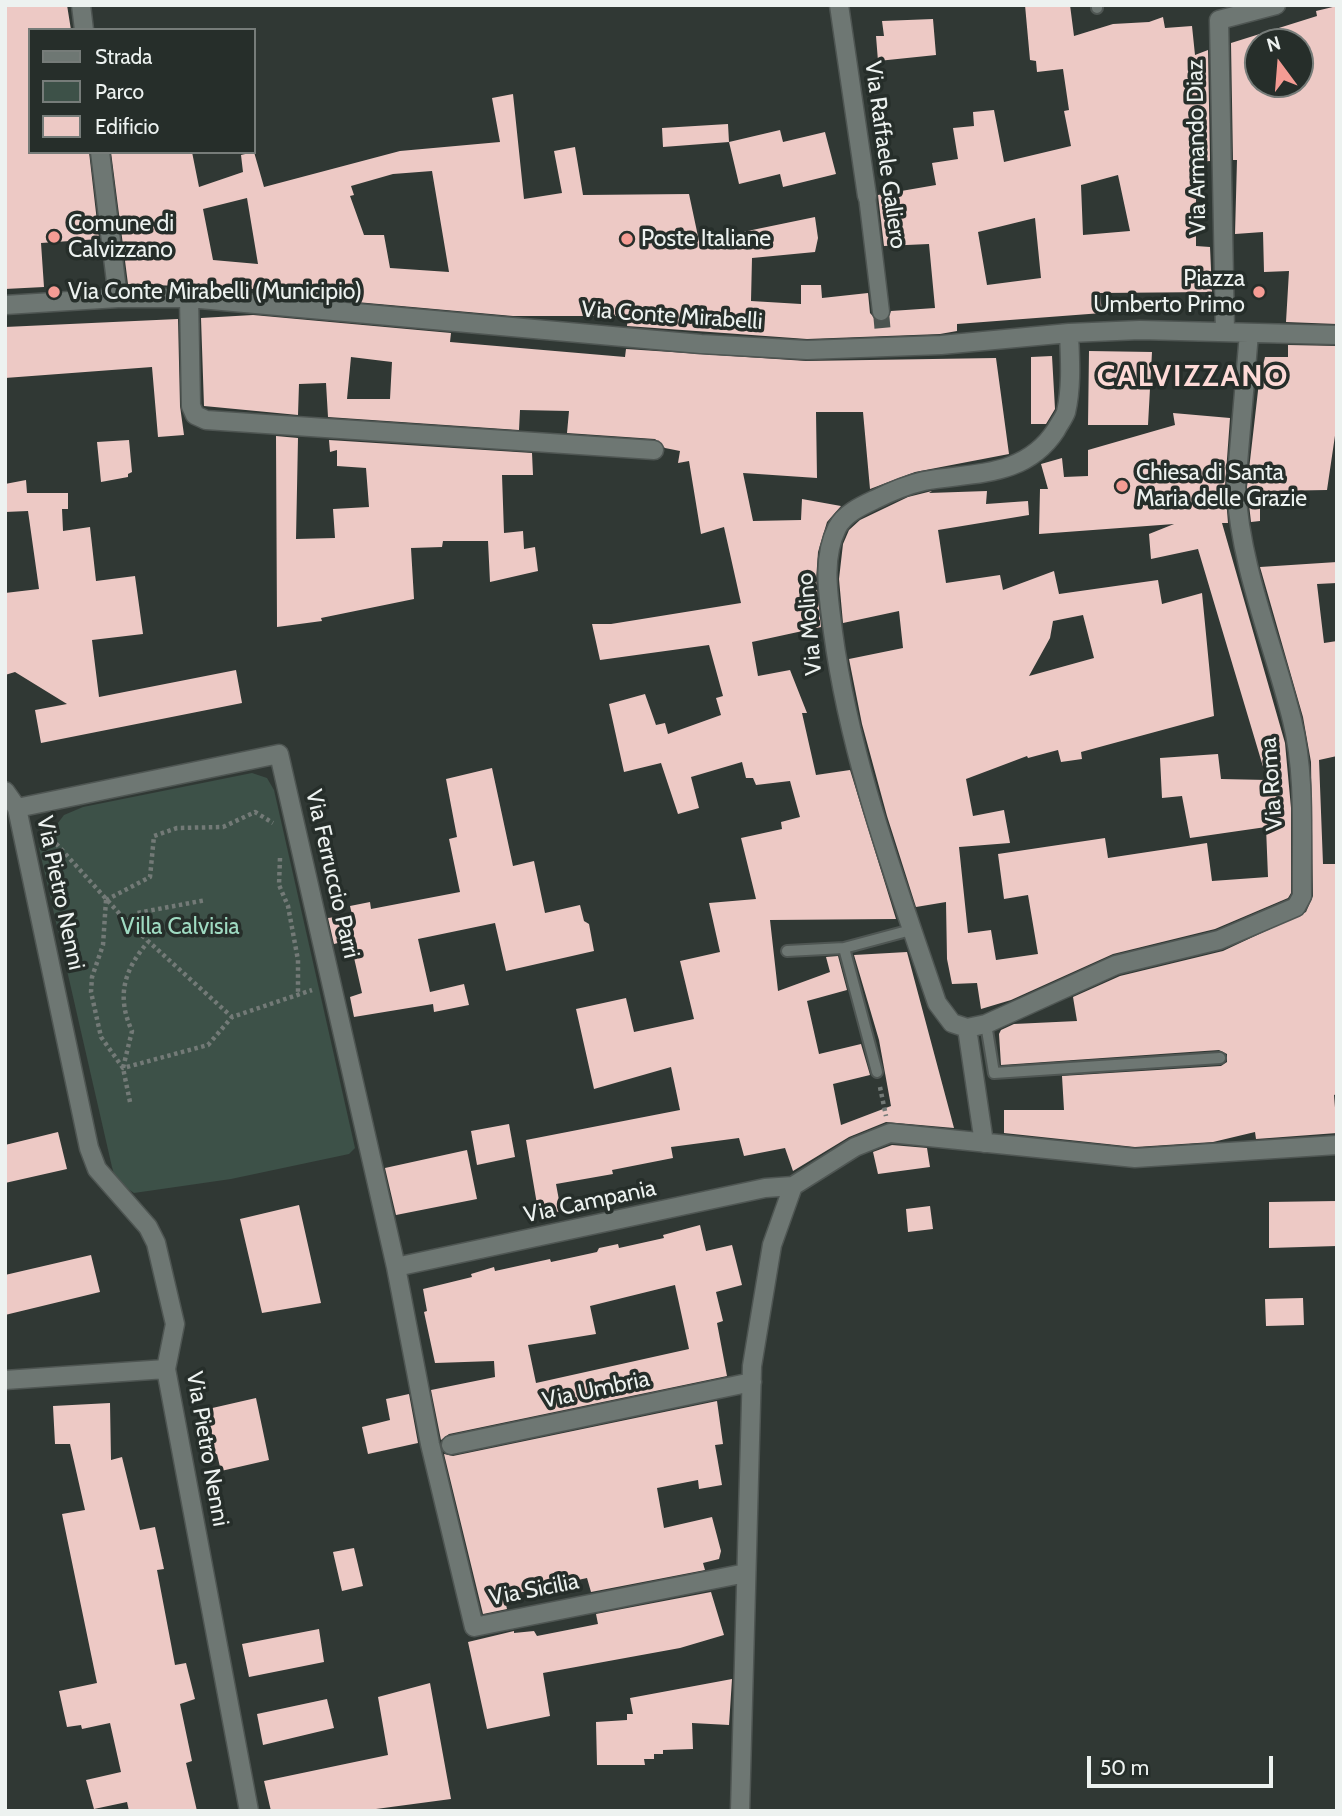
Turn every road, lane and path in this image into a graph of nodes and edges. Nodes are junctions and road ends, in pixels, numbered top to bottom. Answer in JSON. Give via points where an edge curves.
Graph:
{"nodes":[{"id":1,"x":81,"y":5,"type":"edge"},
{"id":2,"x":839,"y":5,"type":"edge"},
{"id":3,"x":1276,"y":5,"type":"edge"},
{"id":4,"x":84,"y":28,"type":"edge"},
{"id":5,"x":100,"y":154,"type":"edge"},
{"id":6,"x":867,"y":196,"type":"joint"},
{"id":7,"x":118,"y":298,"type":"junction"},
{"id":8,"x":189,"y":298,"type":"junction"},
{"id":9,"x":5,"y":305,"type":"edge"},
{"id":10,"x":881,"y":312,"type":"tunnel mouth"},
{"id":11,"x":1225,"y":332,"type":"junction"},
{"id":12,"x":1069,"y":333,"type":"junction"},
{"id":13,"x":1249,"y":333,"type":"junction"},
{"id":14,"x":1337,"y":335,"type":"edge"},
{"id":15,"x":653,"y":450,"type":"dead end"},
{"id":16,"x":5,"y":791,"type":"edge"},
{"id":17,"x":16,"y":808,"type":"junction"},
{"id":18,"x":277,"y":830,"type":"dead end"},
{"id":19,"x":280,"y":850,"type":"dead end"},
{"id":20,"x":106,"y":900,"type":"junction"},
{"id":21,"x":206,"y":900,"type":"dead end"},
{"id":22,"x":127,"y":922,"type":"junction"},
{"id":23,"x":911,"y":930,"type":"junction"},
{"id":24,"x":148,"y":942,"type":"junction"},
{"id":25,"x":844,"y":948,"type":"junction"},
{"id":26,"x":787,"y":951,"type":"dead end"},
{"id":27,"x":332,"y":985,"type":"junction"},
{"id":28,"x":298,"y":995,"type":"junction"},
{"id":29,"x":232,"y":1017,"type":"junction"},
{"id":30,"x":986,"y":1024,"type":"junction"},
{"id":31,"x":967,"y":1028,"type":"junction"},
{"id":32,"x":1220,"y":1058,"type":"dead end"},
{"id":33,"x":123,"y":1068,"type":"junction"},
{"id":34,"x":877,"y":1072,"type":"joint"},
{"id":35,"x":130,"y":1102,"type":"dead end"},
{"id":36,"x":890,"y":1133,"type":"junction"},
{"id":37,"x":984,"y":1143,"type":"junction"},
{"id":38,"x":1337,"y":1145,"type":"edge"},
{"id":39,"x":793,"y":1186,"type":"junction"},
{"id":40,"x":396,"y":1267,"type":"junction"},
{"id":41,"x":166,"y":1369,"type":"junction"},
{"id":42,"x":5,"y":1380,"type":"edge"},
{"id":43,"x":752,"y":1382,"type":"junction"},
{"id":44,"x":430,"y":1444,"type":"joint"},
{"id":45,"x":451,"y":1445,"type":"dead end"},
{"id":46,"x":746,"y":1573,"type":"junction"},
{"id":47,"x":249,"y":1811,"type":"edge"},
{"id":48,"x":740,"y":1811,"type":"edge"}],
"edges":[{"from":1,"to":4,"type":"street"},
{"from":2,"to":6,"type":"street","name":"Via Raffaele Galiero"},
{"from":3,"to":11,"type":"street","name":"Via Armando Diaz","via":[[1219,20]]},
{"from":5,"to":7,"type":"street"},
{"from":6,"to":10,"type":"street","name":"Via Raffaele Galiero"},
{"from":7,"to":8,"type":"street","name":"Via Conte Mirabelli"},
{"from":7,"to":9,"type":"street","name":"Via Conte Mirabelli"},
{"from":8,"to":12,"type":"street","name":"Via Conte Mirabelli","via":[[807,350],[883,340],[941,345]]},
{"from":8,"to":15,"type":"street","via":[[191,406],[195,415],[206,420]]},
{"from":11,"to":12,"type":"street","name":"Via Conte Mirabelli"},
{"from":11,"to":13,"type":"street","name":"Via Conte Mirabelli"},
{"from":12,"to":23,"type":"street","name":"Via Molino","via":[[1066,414],[1049,441],[1031,458],[1000,471],[923,481],[889,493],[846,516],[829,554],[827,584],[841,690],[884,853]]},
{"from":13,"to":14,"type":"street","name":"Via Conte Mirabelli"},
{"from":13,"to":30,"type":"street","name":"Via Roma","via":[[1237,512],[1297,746],[1302,896],[1296,907],[1219,940],[1116,965]]},
{"from":16,"to":17,"type":"street","name":"Via Pietro Nenni"},
{"from":17,"to":20,"type":"path","via":[[48,833]]},
{"from":17,"to":27,"type":"street","name":"Via Ferruccio Parri","via":[[279,754]]},
{"from":17,"to":41,"type":"street","name":"Via Pietro Nenni","via":[[89,1147],[97,1169],[148,1227],[156,1244],[175,1324]]},
{"from":18,"to":20,"type":"path","via":[[269,818],[255,812],[223,827],[163,830],[151,845],[150,877]]},
{"from":19,"to":28,"type":"path","via":[[279,885],[296,950]]},
{"from":20,"to":22,"type":"path"},
{"from":20,"to":33,"type":"path","via":[[103,945],[91,992],[101,1037]]},
{"from":21,"to":22,"type":"path","via":[[137,913]]},
{"from":22,"to":24,"type":"path"},
{"from":23,"to":25,"type":"lane"},
{"from":23,"to":31,"type":"street","name":"Via Molino","via":[[937,1003],[952,1023]]},
{"from":24,"to":29,"type":"path"},
{"from":24,"to":33,"type":"path","via":[[124,982],[122,998],[132,1031]]},
{"from":25,"to":26,"type":"lane"},
{"from":25,"to":34,"type":"lane"},
{"from":27,"to":28,"type":"path"},
{"from":27,"to":40,"type":"street","name":"Via Ferruccio Parri"},
{"from":28,"to":29,"type":"path"},
{"from":29,"to":33,"type":"path","via":[[208,1045]]},
{"from":30,"to":31,"type":"street","name":"Via Roma"},
{"from":30,"to":32,"type":"lane","via":[[994,1073]]},
{"from":31,"to":37,"type":"street"},
{"from":33,"to":35,"type":"path"},
{"from":34,"to":36,"type":"path"},
{"from":36,"to":37,"type":"street"},
{"from":36,"to":39,"type":"street","via":[[855,1147]]},
{"from":37,"to":38,"type":"street","via":[[1135,1158]]},
{"from":39,"to":40,"type":"street","name":"Via Campania","via":[[765,1188]]},
{"from":39,"to":43,"type":"street","via":[[772,1245]]},
{"from":40,"to":44,"type":"street","name":"Via Ferruccio Parri"},
{"from":41,"to":42,"type":"street"},
{"from":41,"to":47,"type":"street","name":"Via Pietro Nenni"},
{"from":43,"to":45,"type":"street","name":"Via Umbria"},
{"from":43,"to":46,"type":"street"},
{"from":44,"to":46,"type":"street","name":"Via Sicilia","via":[[474,1627]]},
{"from":46,"to":48,"type":"street"}]}
